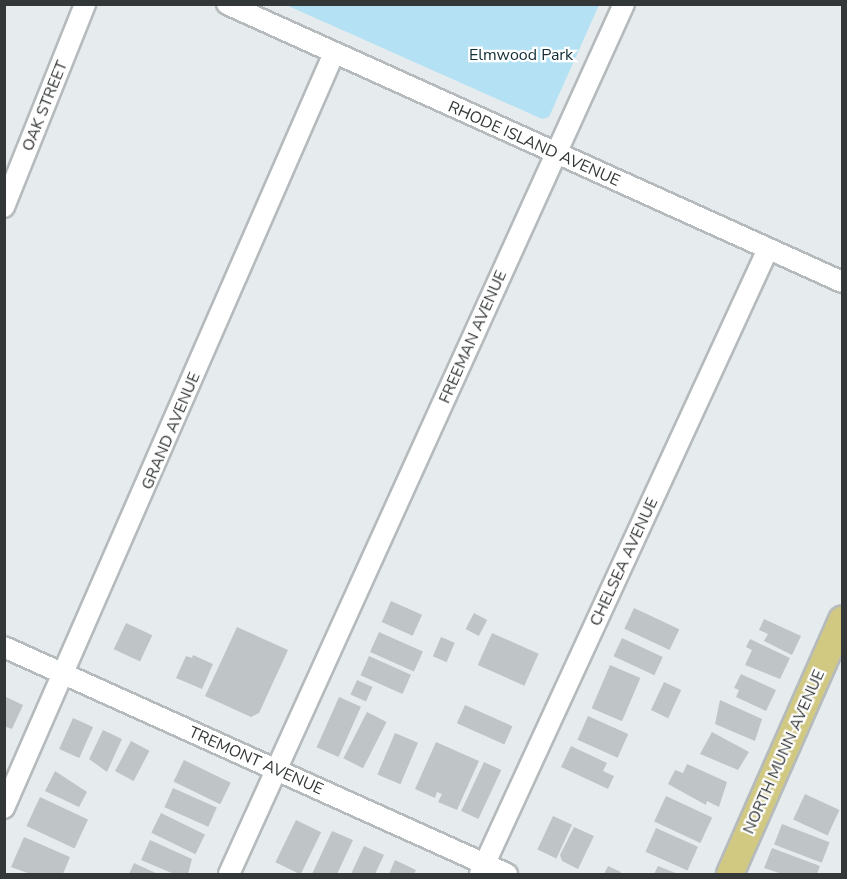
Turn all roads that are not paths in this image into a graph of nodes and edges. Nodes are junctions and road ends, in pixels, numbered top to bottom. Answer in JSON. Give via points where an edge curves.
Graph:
{"nodes":[{"id":1,"x":85,"y":4,"type":"edge"},
{"id":2,"x":227,"y":4,"type":"edge"},
{"id":3,"x":624,"y":4,"type":"edge"},
{"id":4,"x":334,"y":53,"type":"junction"},
{"id":5,"x":556,"y":154,"type":"junction"},
{"id":6,"x":4,"y":207,"type":"edge"},
{"id":7,"x":768,"y":249,"type":"junction"},
{"id":8,"x":843,"y":282,"type":"edge"},
{"id":9,"x":841,"y":625,"type":"edge"},
{"id":10,"x":4,"y":647,"type":"edge"},
{"id":11,"x":65,"y":675,"type":"junction"},
{"id":12,"x":275,"y":770,"type":"junction"},
{"id":13,"x":4,"y":808,"type":"edge"},
{"id":14,"x":482,"y":869,"type":"edge"},
{"id":15,"x":229,"y":874,"type":"edge"},
{"id":16,"x":507,"y":874,"type":"edge"},
{"id":17,"x":730,"y":874,"type":"edge"}],
"edges":[{"from":1,"to":6,"type":"street","name":"OAK STREET"},
{"from":2,"to":4,"type":"street","name":"RHODE ISLAND AVENUE"},
{"from":3,"to":5,"type":"street","name":"FREEMAN AVENUE"},
{"from":4,"to":5,"type":"street","name":"RHODE ISLAND AVENUE"},
{"from":4,"to":11,"type":"street","name":"GRAND AVENUE"},
{"from":5,"to":7,"type":"street","name":"RHODE ISLAND AVENUE"},
{"from":5,"to":12,"type":"street","name":"FREEMAN AVENUE","via":[[324,670]]},
{"from":7,"to":8,"type":"street","name":"RHODE ISLAND AVENUE"},
{"from":7,"to":14,"type":"street","name":"CHELSEA AVENUE"},
{"from":9,"to":17,"type":"main road","name":"NORTH MUNN AVENUE"},
{"from":10,"to":11,"type":"street","name":"TREMONT AVENUE"},
{"from":11,"to":12,"type":"street","name":"TREMONT AVENUE"},
{"from":11,"to":13,"type":"street","name":"GRAND AVENUE"},
{"from":12,"to":14,"type":"street","name":"TREMONT AVENUE"},
{"from":12,"to":15,"type":"street","name":"FREEMAN AVENUE"},
{"from":14,"to":16,"type":"street","name":"TREMONT AVENUE"}]}
